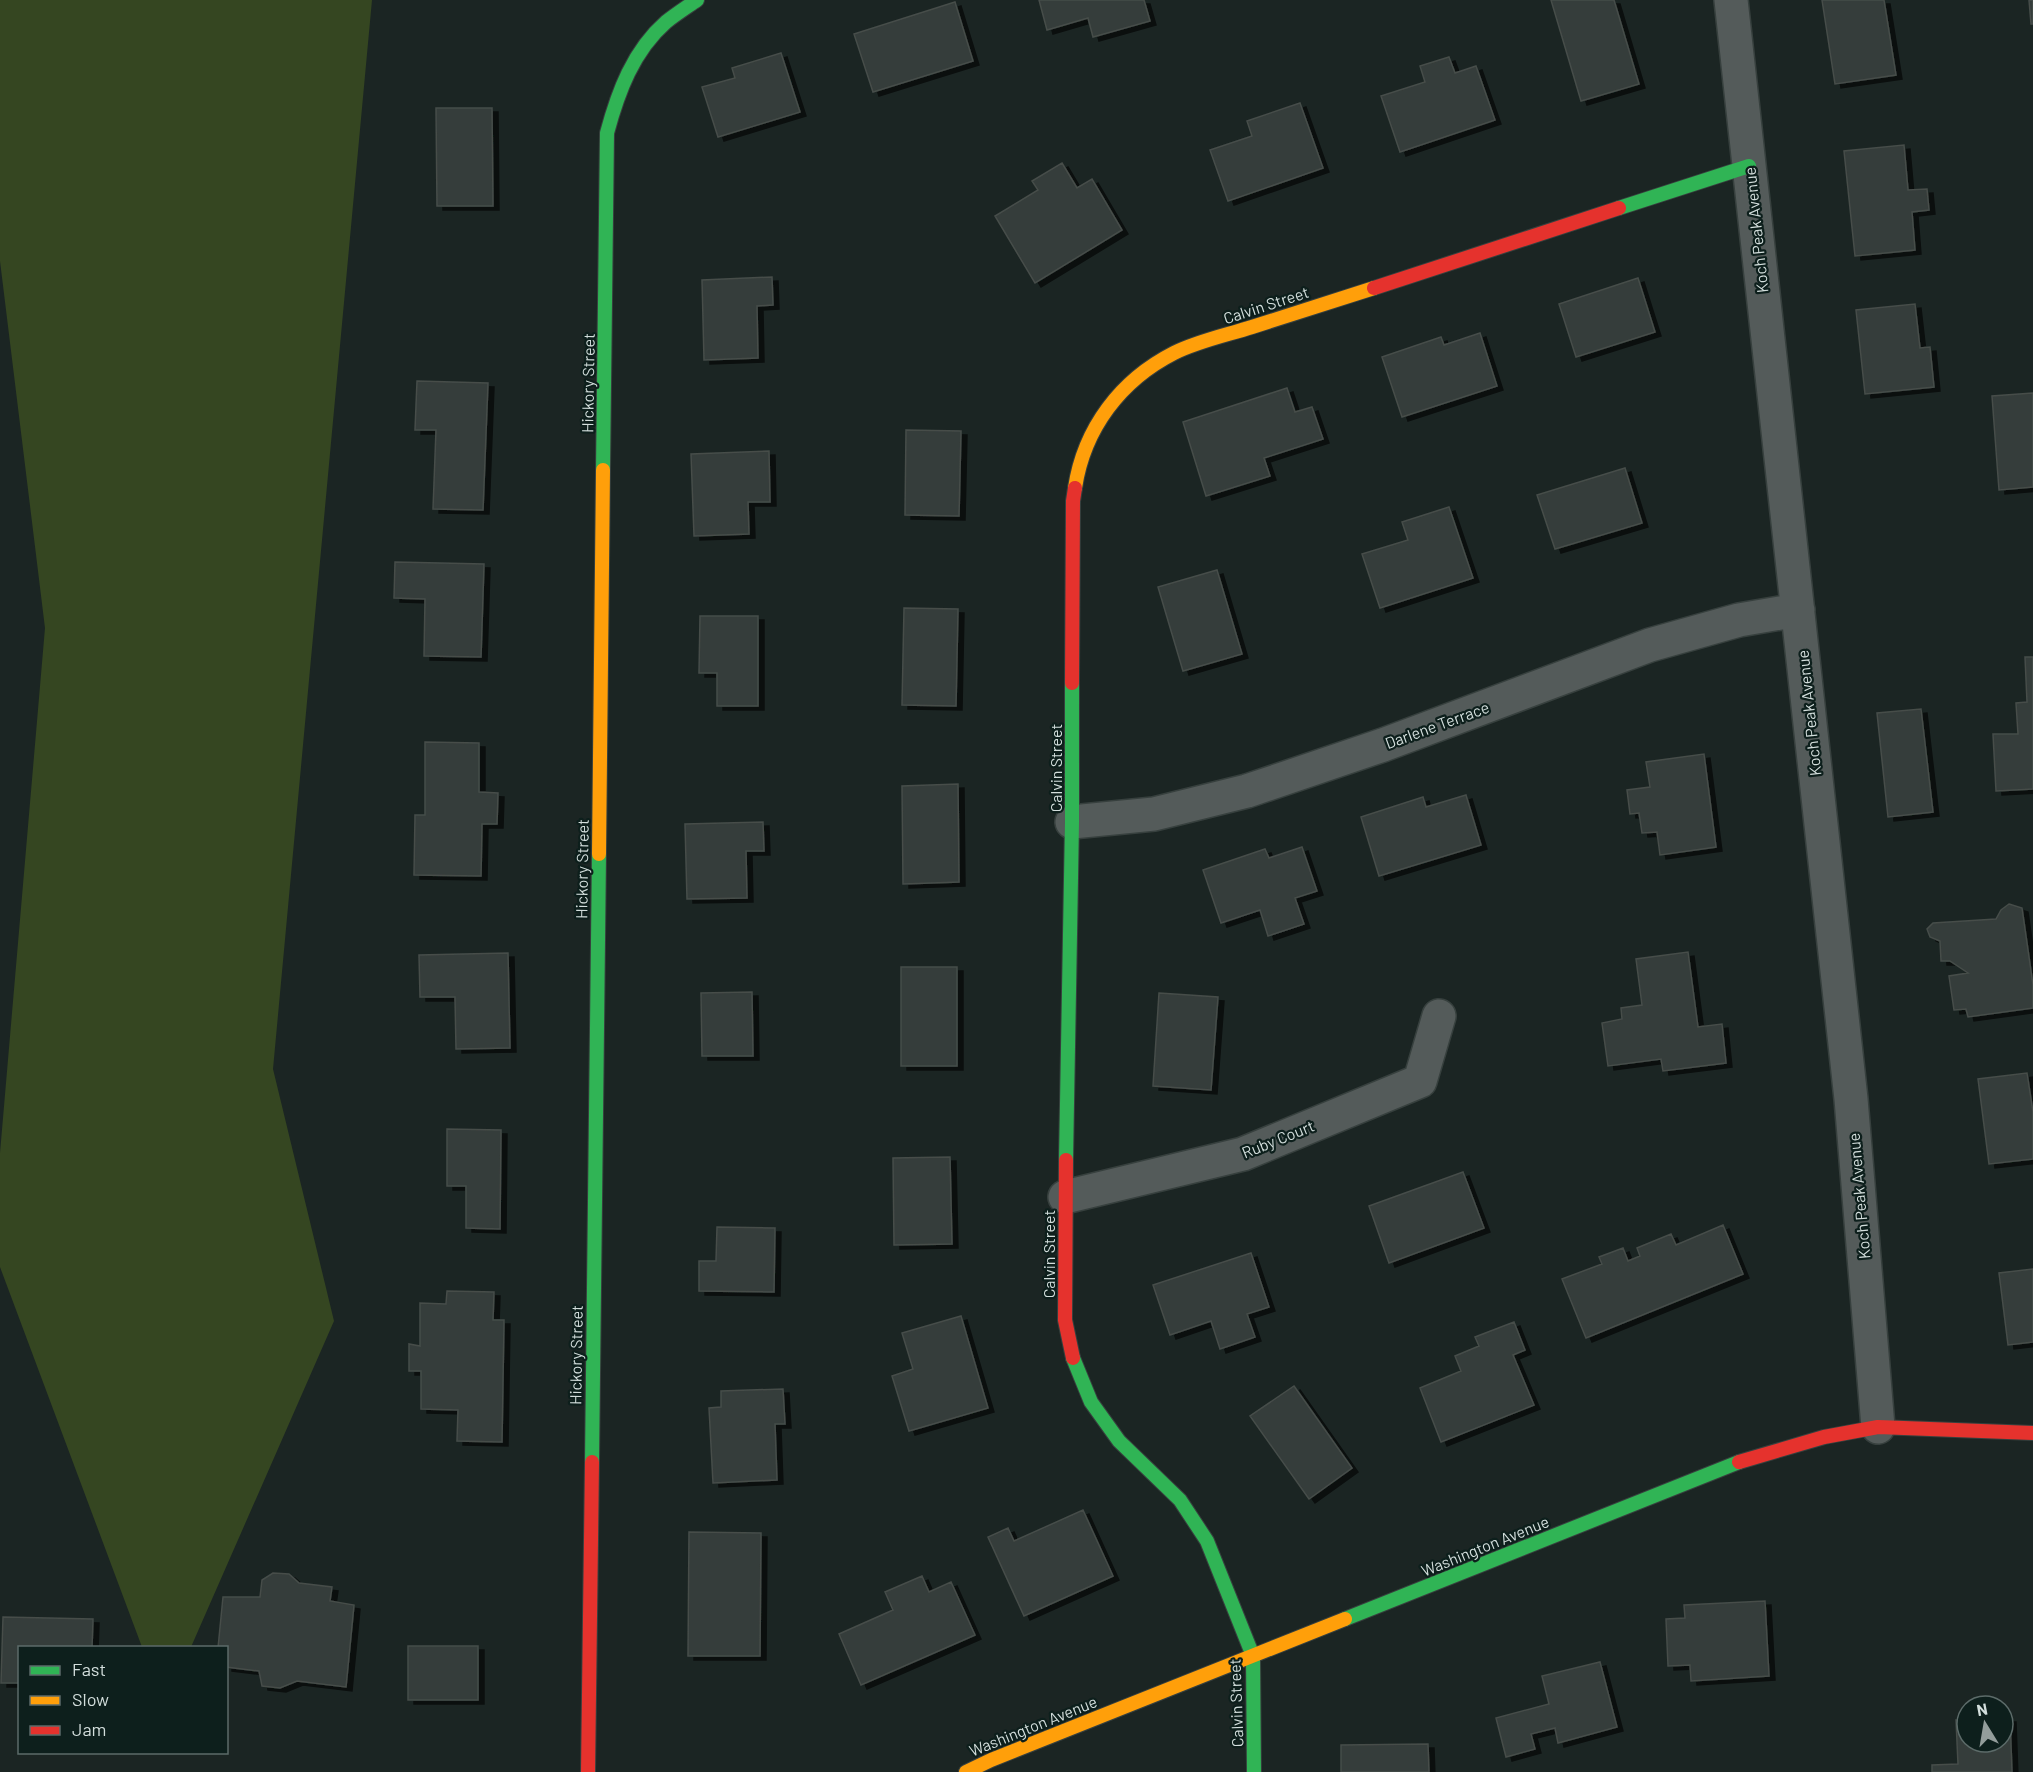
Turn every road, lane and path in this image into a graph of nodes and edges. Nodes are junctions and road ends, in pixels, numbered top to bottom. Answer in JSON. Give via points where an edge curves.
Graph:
{"nodes":[{"id":1,"x":697,"y":0,"type":"edge"},
{"id":2,"x":1731,"y":0,"type":"edge"},
{"id":3,"x":1749,"y":166,"type":"junction"},
{"id":4,"x":1798,"y":610,"type":"junction"},
{"id":5,"x":1072,"y":822,"type":"junction"},
{"id":6,"x":1439,"y":1016,"type":"dead end"},
{"id":7,"x":1065,"y":1197,"type":"junction"},
{"id":8,"x":1878,"y":1427,"type":"junction"},
{"id":9,"x":2033,"y":1433,"type":"edge"},
{"id":10,"x":1253,"y":1656,"type":"junction"},
{"id":11,"x":588,"y":1772,"type":"edge"},
{"id":12,"x":966,"y":1772,"type":"edge"},
{"id":13,"x":1254,"y":1772,"type":"edge"}],
"edges":[{"from":1,"to":11,"type":"street","name":"Hickory Street","via":[[665,23],[638,54],[617,93],[607,133]]},
{"from":2,"to":3,"type":"street","name":"Koch Peak Avenue"},
{"from":3,"to":4,"type":"street","name":"Koch Peak Avenue"},
{"from":3,"to":5,"type":"street","name":"Calvin Street","via":[[1176,351],[1140,373],[1109,403],[1088,440],[1072,501]]},
{"from":4,"to":5,"type":"street","name":"Darlene Terrace","via":[[1739,620],[1650,645],[1383,745],[1246,791],[1154,814]]},
{"from":4,"to":8,"type":"street","name":"Koch Peak Avenue","via":[[1851,1099]]},
{"from":5,"to":7,"type":"street","name":"Calvin Street"},
{"from":6,"to":7,"type":"street","name":"Ruby Court","via":[[1420,1081],[1243,1154]]},
{"from":7,"to":10,"type":"street","name":"Calvin Street","via":[[1065,1320],[1075,1366],[1091,1402],[1119,1440],[1180,1500],[1207,1541]]},
{"from":8,"to":9,"type":"street","name":"Washington Avenue"},
{"from":8,"to":10,"type":"street","name":"Washington Avenue","via":[[1824,1437],[1747,1459]]},
{"from":10,"to":12,"type":"street","name":"Washington Avenue"},
{"from":10,"to":13,"type":"street","name":"Calvin Street"}]}
